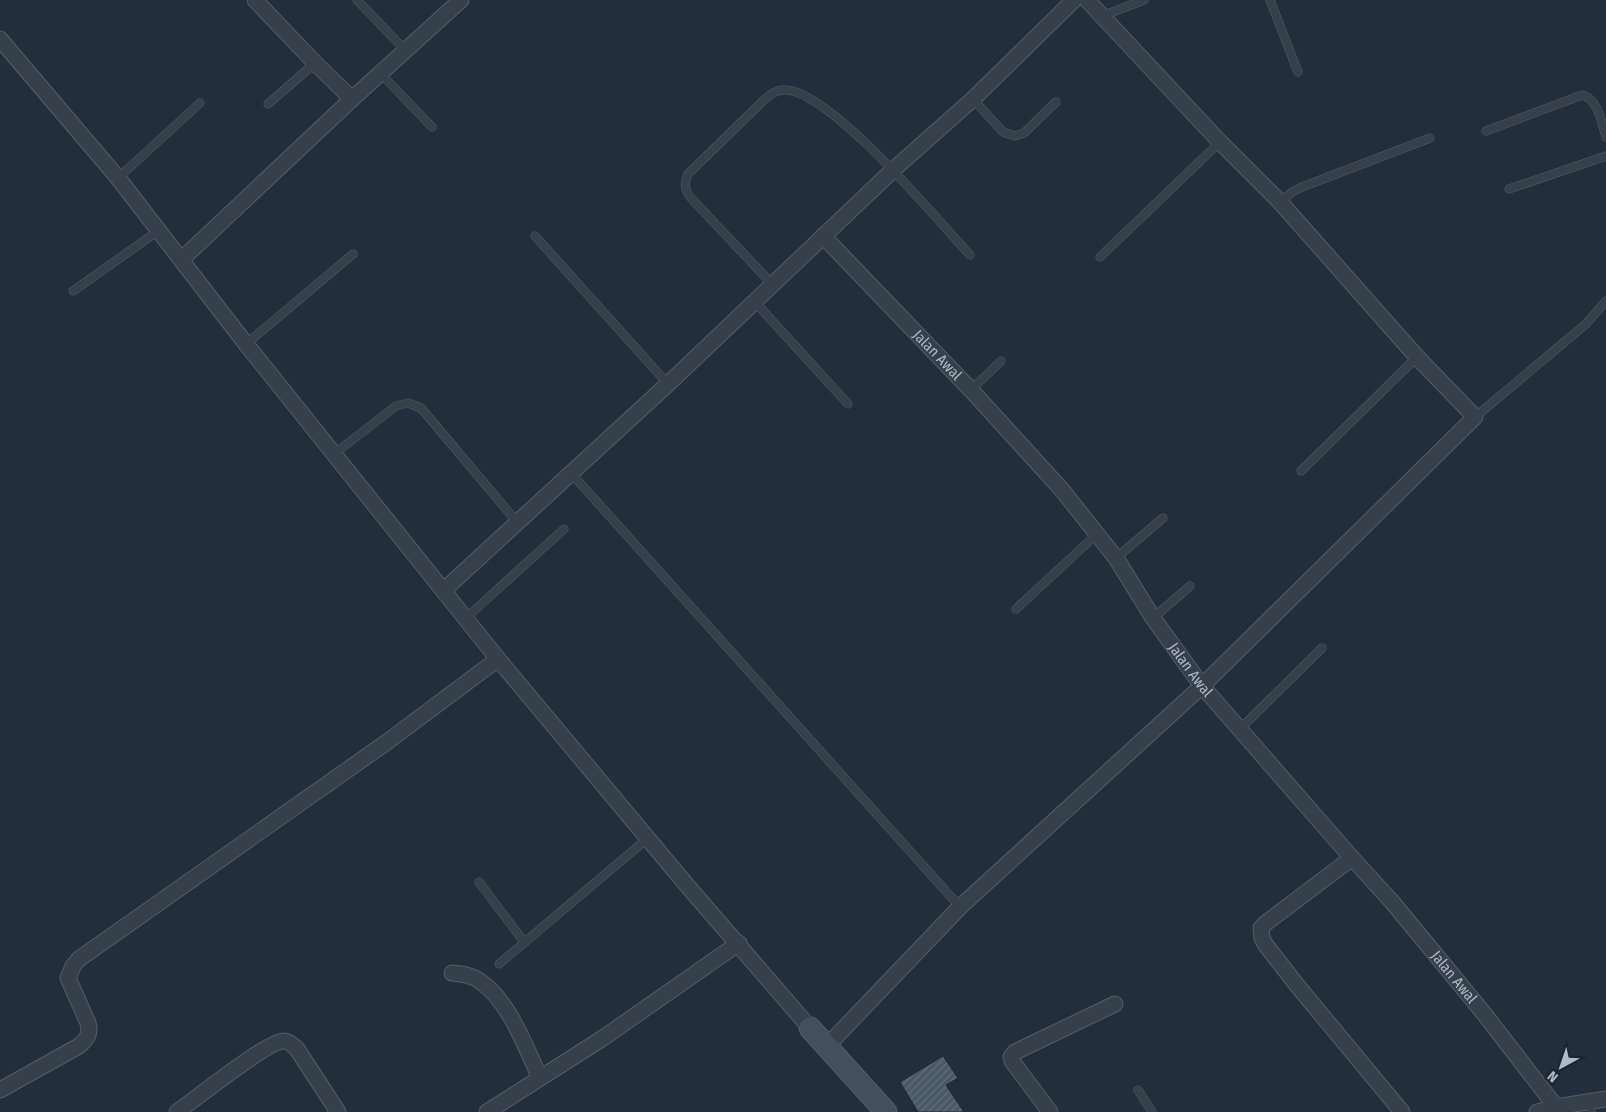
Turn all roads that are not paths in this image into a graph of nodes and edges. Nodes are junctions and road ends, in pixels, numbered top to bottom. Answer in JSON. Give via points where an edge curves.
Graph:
{"nodes":[{"id":1,"x":255,"y":0,"type":"edge"},
{"id":2,"x":357,"y":0,"type":"edge"},
{"id":3,"x":461,"y":0,"type":"edge"},
{"id":4,"x":1074,"y":0,"type":"edge"},
{"id":5,"x":1087,"y":0,"type":"edge"},
{"id":6,"x":1144,"y":0,"type":"edge"},
{"id":7,"x":1270,"y":0,"type":"edge"},
{"id":8,"x":1102,"y":16,"type":"junction"},
{"id":9,"x":0,"y":39,"type":"edge"},
{"id":10,"x":406,"y":51,"type":"junction"},
{"id":11,"x":314,"y":64,"type":"junction"},
{"id":12,"x":1298,"y":72,"type":"dead end"},
{"id":13,"x":380,"y":74,"type":"junction"},
{"id":14,"x":352,"y":99,"type":"junction"},
{"id":15,"x":973,"y":99,"type":"junction"},
{"id":16,"x":1056,"y":102,"type":"dead end"},
{"id":17,"x":200,"y":103,"type":"dead end"},
{"id":18,"x":268,"y":104,"type":"dead end"},
{"id":19,"x":432,"y":128,"type":"dead end"},
{"id":20,"x":1486,"y":131,"type":"dead end"},
{"id":21,"x":1606,"y":137,"type":"edge"},
{"id":22,"x":1430,"y":138,"type":"dead end"},
{"id":23,"x":1220,"y":142,"type":"junction"},
{"id":24,"x":1606,"y":156,"type":"edge"},
{"id":25,"x":893,"y":170,"type":"junction"},
{"id":26,"x":118,"y":178,"type":"junction"},
{"id":27,"x":1509,"y":189,"type":"dead end"},
{"id":28,"x":1280,"y":202,"type":"junction"},
{"id":29,"x":158,"y":231,"type":"junction"},
{"id":30,"x":535,"y":236,"type":"dead end"},
{"id":31,"x":823,"y":236,"type":"junction"},
{"id":32,"x":352,"y":254,"type":"dead end"},
{"id":33,"x":970,"y":255,"type":"dead end"},
{"id":34,"x":1100,"y":257,"type":"dead end"},
{"id":35,"x":181,"y":260,"type":"junction"},
{"id":36,"x":772,"y":284,"type":"junction"},
{"id":37,"x":73,"y":291,"type":"dead end"},
{"id":38,"x":754,"y":301,"type":"junction"},
{"id":39,"x":1606,"y":301,"type":"edge"},
{"id":40,"x":246,"y":344,"type":"junction"},
{"id":41,"x":1417,"y":357,"type":"junction"},
{"id":42,"x":1002,"y":361,"type":"dead end"},
{"id":43,"x":668,"y":384,"type":"junction"},
{"id":44,"x":971,"y":390,"type":"junction"},
{"id":45,"x":848,"y":404,"type":"dead end"},
{"id":46,"x":1475,"y":417,"type":"junction"},
{"id":47,"x":334,"y":454,"type":"junction"},
{"id":48,"x":1301,"y":471,"type":"dead end"},
{"id":49,"x":571,"y":473,"type":"junction"},
{"id":50,"x":1163,"y":518,"type":"dead end"},
{"id":51,"x":517,"y":522,"type":"junction"},
{"id":52,"x":564,"y":529,"type":"dead end"},
{"id":53,"x":1097,"y":534,"type":"junction"},
{"id":54,"x":1116,"y":558,"type":"junction"},
{"id":55,"x":1190,"y":586,"type":"dead end"},
{"id":56,"x":444,"y":590,"type":"junction"},
{"id":57,"x":1016,"y":609,"type":"dead end"},
{"id":58,"x":466,"y":618,"type":"junction"},
{"id":59,"x":1153,"y":618,"type":"junction"},
{"id":60,"x":1322,"y":648,"type":"dead end"},
{"id":61,"x":498,"y":659,"type":"junction"},
{"id":62,"x":1202,"y":686,"type":"junction"},
{"id":63,"x":1240,"y":729,"type":"junction"},
{"id":64,"x":648,"y":838,"type":"junction"},
{"id":65,"x":1352,"y":858,"type":"junction"},
{"id":66,"x":479,"y":882,"type":"dead end"},
{"id":67,"x":957,"y":905,"type":"junction"},
{"id":68,"x":525,"y":942,"type":"junction"},
{"id":69,"x":739,"y":943,"type":"junction"},
{"id":70,"x":498,"y":964,"type":"dead end"},
{"id":71,"x":452,"y":973,"type":"dead end"},
{"id":72,"x":1115,"y":1004,"type":"dead end"},
{"id":73,"x":818,"y":1036,"type":"junction"},
{"id":74,"x":540,"y":1078,"type":"junction"},
{"id":75,"x":0,"y":1090,"type":"edge"},
{"id":76,"x":1138,"y":1090,"type":"dead end"},
{"id":77,"x":1606,"y":1099,"type":"edge"},
{"id":78,"x":1590,"y":1107,"type":"edge"},
{"id":79,"x":880,"y":1110,"type":"edge"},
{"id":80,"x":1545,"y":1110,"type":"edge"},
{"id":81,"x":177,"y":1112,"type":"edge"},
{"id":82,"x":338,"y":1112,"type":"edge"},
{"id":83,"x":487,"y":1112,"type":"edge"},
{"id":84,"x":1050,"y":1112,"type":"edge"},
{"id":85,"x":1152,"y":1112,"type":"edge"},
{"id":86,"x":1402,"y":1112,"type":"edge"}],
"edges":[{"from":1,"to":11,"type":"street"},
{"from":2,"to":10,"type":"lane"},
{"from":3,"to":10,"type":"street"},
{"from":4,"to":15,"type":"street"},
{"from":5,"to":8,"type":"street"},
{"from":6,"to":8,"type":"lane"},
{"from":7,"to":12,"type":"lane"},
{"from":8,"to":23,"type":"street"},
{"from":9,"to":26,"type":"street"},
{"from":10,"to":13,"type":"street"},
{"from":11,"to":14,"type":"street"},
{"from":11,"to":18,"type":"lane"},
{"from":13,"to":14,"type":"street"},
{"from":13,"to":19,"type":"lane"},
{"from":14,"to":35,"type":"street"},
{"from":15,"to":16,"type":"lane","via":[[1003,132],[1015,136],[1024,133]]},
{"from":15,"to":25,"type":"street"},
{"from":17,"to":26,"type":"lane"},
{"from":20,"to":21,"type":"lane","via":[[1587,96],[1592,100]]},
{"from":22,"to":28,"type":"lane","via":[[1302,187]]},
{"from":23,"to":28,"type":"street"},
{"from":23,"to":34,"type":"lane"},
{"from":24,"to":27,"type":"lane"},
{"from":25,"to":31,"type":"street"},
{"from":25,"to":33,"type":"lane"},
{"from":25,"to":36,"type":"lane","via":[[858,134],[808,97],[784,90],[772,93],[763,101],[688,174],[684,184],[691,198]]},
{"from":26,"to":29,"type":"street"},
{"from":28,"to":41,"type":"street"},
{"from":29,"to":35,"type":"street"},
{"from":29,"to":37,"type":"lane"},
{"from":30,"to":43,"type":"lane"},
{"from":31,"to":36,"type":"street"},
{"from":31,"to":44,"type":"street","name":"Jalan Awal"},
{"from":32,"to":40,"type":"lane"},
{"from":35,"to":40,"type":"street"},
{"from":36,"to":38,"type":"street"},
{"from":38,"to":43,"type":"street"},
{"from":38,"to":45,"type":"lane"},
{"from":39,"to":46,"type":"lane","via":[[1586,324]]},
{"from":40,"to":47,"type":"street"},
{"from":41,"to":46,"type":"street"},
{"from":41,"to":48,"type":"lane"},
{"from":42,"to":44,"type":"lane"},
{"from":43,"to":49,"type":"street"},
{"from":44,"to":53,"type":"street","name":"Jalan Awal","via":[[1062,490]]},
{"from":46,"to":62,"type":"street"},
{"from":47,"to":51,"type":"lane","via":[[396,406],[408,403],[421,408]]},
{"from":47,"to":56,"type":"street"},
{"from":49,"to":51,"type":"street"},
{"from":49,"to":67,"type":"lane"},
{"from":50,"to":54,"type":"lane"},
{"from":51,"to":56,"type":"street"},
{"from":52,"to":58,"type":"lane"},
{"from":53,"to":54,"type":"street","name":"Jalan Awal"},
{"from":53,"to":57,"type":"lane"},
{"from":54,"to":59,"type":"street","name":"Jalan Awal"},
{"from":55,"to":59,"type":"lane"},
{"from":56,"to":58,"type":"street"},
{"from":58,"to":61,"type":"street"},
{"from":59,"to":62,"type":"street","name":"Jalan Awal"},
{"from":60,"to":63,"type":"lane"},
{"from":61,"to":64,"type":"street"},
{"from":61,"to":75,"type":"street","via":[[387,742],[79,959],[68,978],[88,1023],[88,1038]]},
{"from":62,"to":63,"type":"street","name":"Jalan Awal"},
{"from":62,"to":67,"type":"street"},
{"from":63,"to":65,"type":"street","name":"Jalan Awal"},
{"from":64,"to":68,"type":"lane"},
{"from":64,"to":69,"type":"street"},
{"from":65,"to":80,"type":"street","name":"Jalan Awal","via":[[1486,1016]]},
{"from":65,"to":86,"type":"street","via":[[1266,923],[1261,928],[1262,938]]},
{"from":66,"to":68,"type":"lane"},
{"from":67,"to":73,"type":"street"},
{"from":68,"to":70,"type":"lane"},
{"from":69,"to":73,"type":"street"},
{"from":69,"to":74,"type":"street"},
{"from":71,"to":74,"type":"street","via":[[466,974],[481,981],[495,994]]},
{"from":72,"to":84,"type":"street","via":[[1015,1052],[1012,1061]]},
{"from":73,"to":79,"type":"street"},
{"from":74,"to":83,"type":"street"},
{"from":76,"to":85,"type":"lane"},
{"from":77,"to":78,"type":"street"},
{"from":78,"to":80,"type":"street"},
{"from":81,"to":82,"type":"street","via":[[266,1047],[284,1041],[298,1049]]}]}
